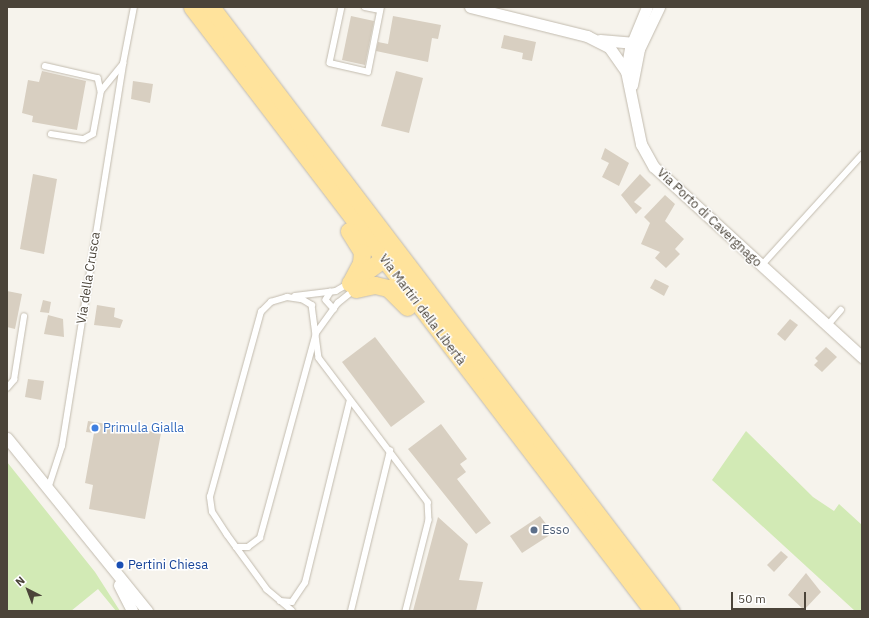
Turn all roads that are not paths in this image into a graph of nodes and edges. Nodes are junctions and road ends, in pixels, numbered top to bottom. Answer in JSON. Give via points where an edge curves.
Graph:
{"nodes":[{"id":1,"x":134,"y":7,"type":"edge"},
{"id":2,"x":192,"y":7,"type":"edge"},
{"id":3,"x":211,"y":7,"type":"edge"},
{"id":4,"x":342,"y":7,"type":"edge"},
{"id":5,"x":365,"y":7,"type":"edge"},
{"id":6,"x":470,"y":7,"type":"edge"},
{"id":7,"x":647,"y":7,"type":"edge"},
{"id":8,"x":659,"y":7,"type":"edge"},
{"id":9,"x":380,"y":9,"type":"edge"},
{"id":10,"x":645,"y":38,"type":"junction"},
{"id":11,"x":596,"y":40,"type":"junction"},
{"id":12,"x":631,"y":45,"type":"junction"},
{"id":13,"x":123,"y":64,"type":"junction"},
{"id":14,"x":46,"y":66,"type":"dead end"},
{"id":15,"x":626,"y":71,"type":"junction"},
{"id":16,"x":631,"y":89,"type":"junction"},
{"id":17,"x":101,"y":91,"type":"junction"},
{"id":18,"x":51,"y":134,"type":"dead end"},
{"id":19,"x":293,"y":141,"type":"junction"},
{"id":20,"x":318,"y":147,"type":"junction"},
{"id":21,"x":862,"y":155,"type":"edge"},
{"id":22,"x":386,"y":260,"type":"junction"},
{"id":23,"x":761,"y":266,"type":"junction"},
{"id":24,"x":353,"y":286,"type":"junction"},
{"id":25,"x":331,"y":292,"type":"junction"},
{"id":26,"x":287,"y":297,"type":"junction"},
{"id":27,"x":334,"y":309,"type":"junction"},
{"id":28,"x":841,"y":310,"type":"dead end"},
{"id":29,"x":24,"y":317,"type":"dead end"},
{"id":30,"x":827,"y":326,"type":"junction"},
{"id":31,"x":316,"y":333,"type":"junction"},
{"id":32,"x":862,"y":358,"type":"edge"},
{"id":33,"x":497,"y":380,"type":"junction"},
{"id":34,"x":480,"y":386,"type":"junction"},
{"id":35,"x":7,"y":388,"type":"edge"},
{"id":36,"x":350,"y":400,"type":"junction"},
{"id":37,"x":7,"y":438,"type":"edge"},
{"id":38,"x":548,"y":447,"type":"junction"},
{"id":39,"x":390,"y":451,"type":"junction"},
{"id":40,"x":48,"y":490,"type":"junction"},
{"id":41,"x":236,"y":547,"type":"junction"},
{"id":42,"x":110,"y":567,"type":"junction"},
{"id":43,"x":276,"y":599,"type":"junction"},
{"id":44,"x":132,"y":611,"type":"edge"},
{"id":45,"x":147,"y":611,"type":"edge"},
{"id":46,"x":292,"y":611,"type":"edge"},
{"id":47,"x":350,"y":611,"type":"edge"},
{"id":48,"x":406,"y":611,"type":"edge"},
{"id":49,"x":653,"y":611,"type":"edge"},
{"id":50,"x":671,"y":611,"type":"edge"},
{"id":51,"x":684,"y":611,"type":"edge"}],
"edges":[{"from":1,"to":13,"type":"lane","name":"Via della Crusca"},
{"from":2,"to":19,"type":"main road","name":"Via Martiri della Libertà"},
{"from":3,"to":20,"type":"main road","name":"Via Martiri della Libertà"},
{"from":4,"to":9,"type":"lane","via":[[330,63],[368,72]]},
{"from":5,"to":9,"type":"lane"},
{"from":6,"to":11,"type":"street","name":"Via Porto di Cavergnago"},
{"from":7,"to":12,"type":"street"},
{"from":8,"to":10,"type":"street"},
{"from":10,"to":12,"type":"street"},
{"from":10,"to":16,"type":"street","via":[[634,68]]},
{"from":11,"to":12,"type":"street"},
{"from":11,"to":15,"type":"street","name":"Via Porto di Cavergnago","via":[[614,53]]},
{"from":12,"to":15,"type":"street"},
{"from":13,"to":17,"type":"lane"},
{"from":13,"to":40,"type":"lane","name":"Via della Crusca","via":[[62,446]]},
{"from":14,"to":17,"type":"lane","via":[[98,78]]},
{"from":15,"to":16,"type":"street","name":"Via Porto di Cavergnago"},
{"from":16,"to":23,"type":"street","name":"Via Porto di Cavergnago","via":[[641,144],[654,167]]},
{"from":17,"to":18,"type":"lane","via":[[93,134],[84,139]]},
{"from":19,"to":22,"type":"main road","name":"Via Martiri della Libertà"},
{"from":19,"to":24,"type":"main road","via":[[305,172],[360,247],[361,263]]},
{"from":20,"to":22,"type":"main road","via":[[321,160],[384,245]]},
{"from":20,"to":33,"type":"main road","name":"Via Martiri della Libertà"},
{"from":21,"to":23,"type":"lane"},
{"from":22,"to":24,"type":"main road"},
{"from":22,"to":33,"type":"main road","via":[[399,264],[452,333]]},
{"from":22,"to":34,"type":"main road","name":"Via Martiri della Libertà"},
{"from":23,"to":30,"type":"street","name":"Via Porto di Cavergnago"},
{"from":24,"to":25,"type":"lane"},
{"from":24,"to":27,"type":"lane"},
{"from":24,"to":34,"type":"main road","via":[[375,285],[394,292],[443,352]]},
{"from":25,"to":26,"type":"lane"},
{"from":25,"to":27,"type":"lane","via":[[326,302]]},
{"from":26,"to":31,"type":"lane","via":[[302,299],[312,305]]},
{"from":26,"to":41,"type":"lane","via":[[270,302],[261,312],[210,497],[216,520]]},
{"from":27,"to":31,"type":"lane"},
{"from":28,"to":30,"type":"lane"},
{"from":29,"to":35,"type":"lane","via":[[14,380]]},
{"from":30,"to":32,"type":"street","name":"Via Porto di Cavergnago"},
{"from":31,"to":36,"type":"lane","via":[[318,356]]},
{"from":31,"to":41,"type":"lane","via":[[262,532],[252,546]]},
{"from":33,"to":38,"type":"main road","name":"Via Martiri della Libertà"},
{"from":34,"to":49,"type":"main road","name":"Via Martiri della Libertà"},
{"from":36,"to":39,"type":"lane"},
{"from":36,"to":43,"type":"lane","via":[[305,583],[292,602]]},
{"from":37,"to":40,"type":"street"},
{"from":38,"to":50,"type":"main road","name":"Via Martiri della Libertà"},
{"from":38,"to":51,"type":"main road","name":"Via Martiri della Libertà","via":[[620,529]]},
{"from":39,"to":47,"type":"lane"},
{"from":39,"to":48,"type":"lane","via":[[423,492],[431,510]]},
{"from":40,"to":42,"type":"street"},
{"from":41,"to":43,"type":"lane"},
{"from":42,"to":44,"type":"street"},
{"from":42,"to":45,"type":"street"},
{"from":43,"to":46,"type":"lane"}]}
